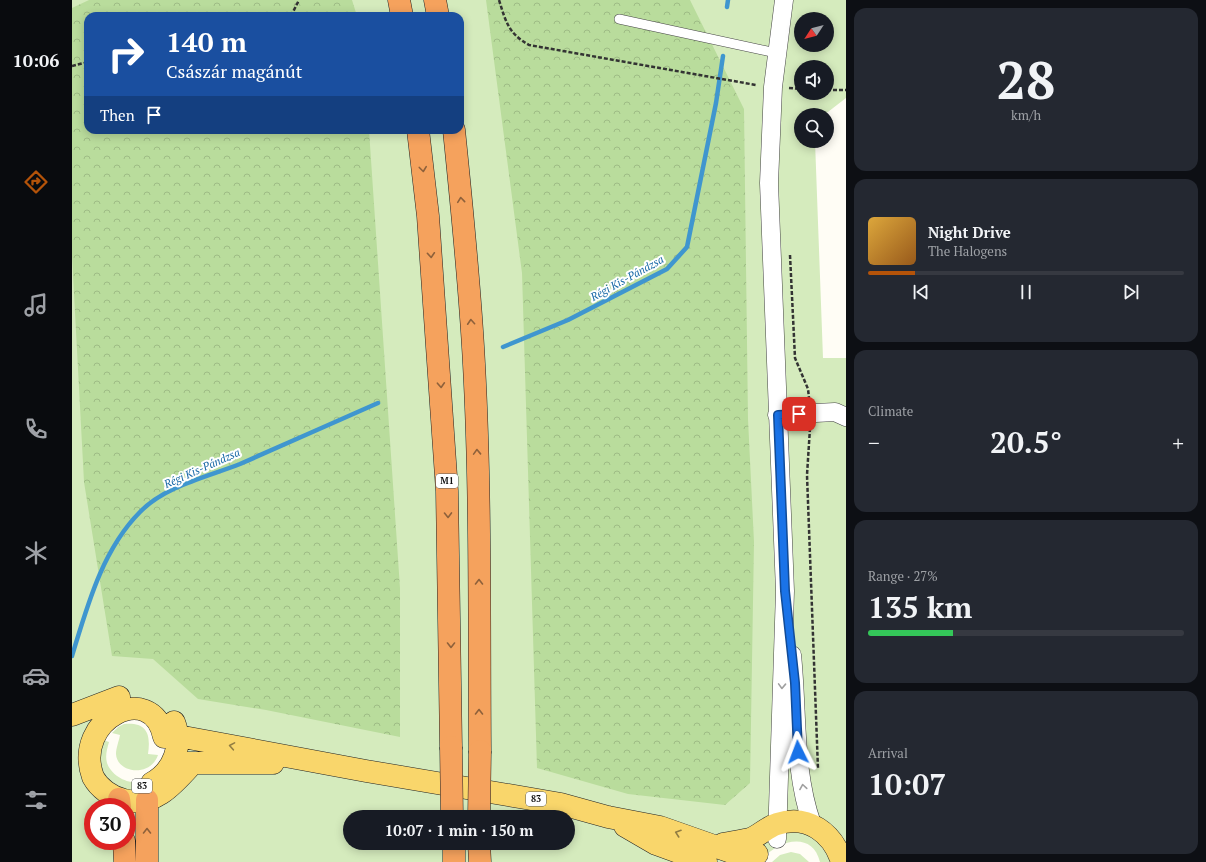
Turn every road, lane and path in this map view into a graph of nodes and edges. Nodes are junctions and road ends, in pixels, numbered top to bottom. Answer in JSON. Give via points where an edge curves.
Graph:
{"nodes":[{"id":1,"x":299,"y":0,"type":"edge"},
{"id":2,"x":399,"y":0,"type":"edge"},
{"id":3,"x":435,"y":0,"type":"edge"},
{"id":4,"x":499,"y":0,"type":"edge"},
{"id":5,"x":784,"y":0,"type":"edge"},
{"id":6,"x":293,"y":12,"type":"edge"},
{"id":7,"x":401,"y":12,"type":"edge"},
{"id":8,"x":437,"y":12,"type":"edge"},
{"id":9,"x":619,"y":19,"type":"dead end"},
{"id":10,"x":776,"y":54,"type":"junction"},
{"id":11,"x":84,"y":63,"type":"edge"},
{"id":12,"x":72,"y":66,"type":"edge"},
{"id":13,"x":738,"y":82,"type":"dead end"},
{"id":14,"x":834,"y":90,"type":"edge"},
{"id":15,"x":846,"y":90,"type":"edge"},
{"id":16,"x":418,"y":134,"type":"edge"},
{"id":17,"x":454,"y":134,"type":"edge"},
{"id":18,"x":790,"y":250,"type":"dead end"},
{"id":19,"x":810,"y":413,"type":"junction"},
{"id":20,"x":778,"y":415,"type":"junction"},
{"id":21,"x":846,"y":417,"type":"edge"},
{"id":22,"x":785,"y":591,"type":"junction"},
{"id":23,"x":72,"y":715,"type":"edge"},
{"id":24,"x":102,"y":719,"type":"junction"},
{"id":25,"x":171,"y":736,"type":"junction"},
{"id":26,"x":86,"y":744,"type":"edge"},
{"id":27,"x":312,"y":760,"type":"junction"},
{"id":28,"x":182,"y":763,"type":"junction"},
{"id":29,"x":818,"y":770,"type":"dead end"},
{"id":30,"x":148,"y":792,"type":"junction"},
{"id":31,"x":114,"y":798,"type":"edge"},
{"id":32,"x":136,"y":800,"type":"edge"},
{"id":33,"x":452,"y":810,"type":"edge"},
{"id":34,"x":479,"y":810,"type":"edge"},
{"id":35,"x":812,"y":824,"type":"junction"},
{"id":36,"x":777,"y":831,"type":"junction"},
{"id":37,"x":124,"y":850,"type":"edge"},
{"id":38,"x":479,"y":850,"type":"edge"},
{"id":39,"x":754,"y":851,"type":"edge"},
{"id":40,"x":711,"y":854,"type":"edge"},
{"id":41,"x":125,"y":862,"type":"edge"},
{"id":42,"x":147,"y":862,"type":"edge"},
{"id":43,"x":480,"y":862,"type":"edge"},
{"id":44,"x":826,"y":862,"type":"edge"},
{"id":45,"x":842,"y":862,"type":"edge"}],
"edges":[{"from":1,"to":6,"type":"path"},
{"from":2,"to":7,"type":"highway"},
{"from":3,"to":8,"type":"highway"},
{"from":4,"to":13,"type":"path","via":[[510,30],[516,38],[529,45]]},
{"from":5,"to":10,"type":"street"},
{"from":9,"to":10,"type":"lane"},
{"from":10,"to":20,"type":"street","via":[[769,183]]},
{"from":11,"to":12,"type":"path"},
{"from":14,"to":15,"type":"path"},
{"from":16,"to":33,"type":"highway","number":"M1","one_way":true,"bridge":true,"via":[[428,216],[447,484]]},
{"from":34,"to":17,"type":"highway","one_way":true,"bridge":true,"via":[[478,490],[474,364]]},
{"from":18,"to":19,"type":"path","via":[[795,358],[808,389]]},
{"from":19,"to":20,"type":"street"},
{"from":19,"to":21,"type":"street","via":[[836,412]]},
{"from":19,"to":29,"type":"path","via":[[807,475]]},
{"from":20,"to":22,"type":"street"},
{"from":35,"to":22,"type":"street","one_way":true,"via":[[799,766],[795,683]]},
{"from":22,"to":36,"type":"street","one_way":true},
{"from":23,"to":24,"type":"main road","number":"83","via":[[87,720]]},
{"from":23,"to":25,"type":"main road","number":"83","via":[[127,694],[141,695],[165,708],[173,721]]},
{"from":24,"to":25,"type":"main road","via":[[115,712],[139,709],[154,716],[162,729]]},
{"from":24,"to":26,"type":"main road","via":[[91,731]]},
{"from":27,"to":25,"type":"main road","number":"83","one_way":true},
{"from":25,"to":28,"type":"main road","number":"83"},
{"from":26,"to":30,"type":"main road","number":"83","via":[[100,756],[101,762],[112,777]]},
{"from":26,"to":31,"type":"main road","number":"83","via":[[88,765],[95,780]]},
{"from":27,"to":28,"type":"main road","number":"83","via":[[266,764]]},
{"from":27,"to":40,"type":"main road","number":"83","via":[[560,804],[608,817],[656,844]]},
{"from":28,"to":30,"type":"main road","number":"83","via":[[166,791]]},
{"from":30,"to":32,"type":"main road","number":"83"},
{"from":42,"to":30,"type":"highway","one_way":true},
{"from":35,"to":36,"type":"main road","via":[[793,821]]},
{"from":35,"to":45,"type":"main road","via":[[831,838]]},
{"from":36,"to":39,"type":"main road"},
{"from":36,"to":44,"type":"main road","via":[[807,838],[822,850]]},
{"from":37,"to":41,"type":"highway"},
{"from":38,"to":43,"type":"highway"},
{"from":39,"to":40,"type":"main road"}]}
